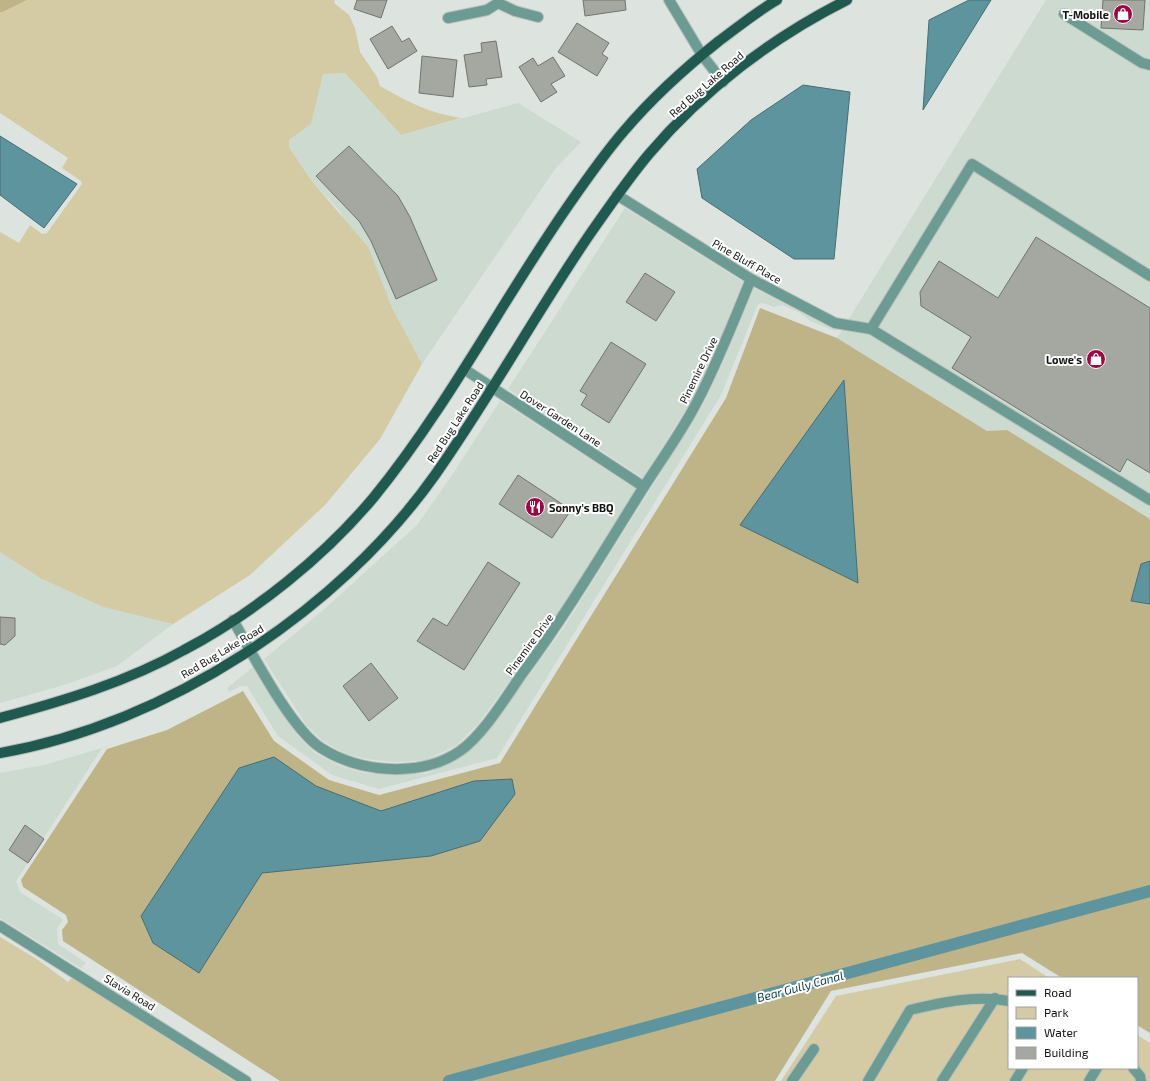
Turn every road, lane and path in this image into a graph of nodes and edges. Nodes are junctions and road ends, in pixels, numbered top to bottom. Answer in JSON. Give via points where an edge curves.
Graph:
{"nodes":[{"id":1,"x":669,"y":0,"type":"edge"},
{"id":2,"x":777,"y":0,"type":"edge"},
{"id":3,"x":847,"y":0,"type":"edge"},
{"id":4,"x":498,"y":2,"type":"edge"},
{"id":5,"x":1064,"y":14,"type":"dead end"},
{"id":6,"x":448,"y":18,"type":"dead end"},
{"id":7,"x":538,"y":18,"type":"dead end"},
{"id":8,"x":702,"y":55,"type":"junction"},
{"id":9,"x":1150,"y":65,"type":"edge"},
{"id":10,"x":723,"y":82,"type":"junction"},
{"id":11,"x":617,"y":195,"type":"junction"},
{"id":12,"x":1150,"y":276,"type":"edge"},
{"id":13,"x":751,"y":279,"type":"junction"},
{"id":14,"x":871,"y":329,"type":"junction"},
{"id":15,"x":464,"y":369,"type":"junction"},
{"id":16,"x":493,"y":388,"type":"junction"},
{"id":17,"x":644,"y":487,"type":"junction"},
{"id":18,"x":1150,"y":500,"type":"edge"},
{"id":19,"x":233,"y":620,"type":"junction"},
{"id":20,"x":251,"y":650,"type":"junction"},
{"id":21,"x":0,"y":718,"type":"edge"},
{"id":22,"x":0,"y":753,"type":"edge"},
{"id":23,"x":0,"y":926,"type":"edge"},
{"id":24,"x":995,"y":998,"type":"junction"},
{"id":25,"x":1008,"y":1001,"type":"edge"},
{"id":26,"x":814,"y":1049,"type":"dead end"},
{"id":27,"x":1022,"y":1069,"type":"edge"},
{"id":28,"x":1096,"y":1069,"type":"edge"},
{"id":29,"x":1134,"y":1069,"type":"edge"},
{"id":30,"x":246,"y":1081,"type":"edge"},
{"id":31,"x":792,"y":1081,"type":"edge"},
{"id":32,"x":868,"y":1081,"type":"edge"},
{"id":33,"x":942,"y":1081,"type":"edge"},
{"id":34,"x":1015,"y":1081,"type":"edge"},
{"id":35,"x":1089,"y":1081,"type":"edge"},
{"id":36,"x":1141,"y":1081,"type":"edge"}],
"edges":[{"from":1,"to":8,"type":"street"},
{"from":2,"to":8,"type":"main road","name":"Red Bug Lake Road","via":[[758,11]]},
{"from":3,"to":10,"type":"main road","name":"Red Bug Lake Road","via":[[767,48]]},
{"from":4,"to":6,"type":"street","via":[[486,10]]},
{"from":4,"to":7,"type":"street","via":[[514,11]]},
{"from":5,"to":9,"type":"street","via":[[1142,63]]},
{"from":8,"to":10,"type":"street"},
{"from":8,"to":15,"type":"main road","name":"Red Bug Lake Road","via":[[665,88],[623,132],[589,176],[552,229]]},
{"from":10,"to":11,"type":"main road","name":"Red Bug Lake Road","via":[[686,114],[649,154]]},
{"from":11,"to":13,"type":"street","name":"Pine Bluff Place"},
{"from":11,"to":16,"type":"main road","name":"Red Bug Lake Road","via":[[575,256]]},
{"from":12,"to":14,"type":"street","via":[[972,164]]},
{"from":13,"to":14,"type":"street","name":"Pine Bluff Place","via":[[835,323]]},
{"from":13,"to":17,"type":"street","name":"Pinemire Drive","via":[[696,404]]},
{"from":14,"to":18,"type":"street"},
{"from":15,"to":16,"type":"street","name":"Dover Garden Lane"},
{"from":15,"to":19,"type":"main road","name":"Red Bug Lake Road","via":[[412,448],[374,497],[338,537],[286,582]]},
{"from":16,"to":17,"type":"street","name":"Dover Garden Lane"},
{"from":16,"to":20,"type":"main road","name":"Red Bug Lake Road","via":[[434,476],[393,529],[352,570]]},
{"from":17,"to":20,"type":"street","name":"Pinemire Drive","via":[[558,626],[482,728],[460,751],[426,767],[365,766],[342,760],[319,747],[298,724]]},
{"from":19,"to":20,"type":"street","name":"Pinemire Drive"},
{"from":19,"to":21,"type":"main road","name":"Red Bug Lake Road","via":[[184,651],[118,680],[58,702]]},
{"from":20,"to":22,"type":"main road","name":"Red Bug Lake Road","via":[[185,688],[132,714],[67,736]]},
{"from":23,"to":30,"type":"street","name":"Slavia Road"},
{"from":24,"to":25,"type":"street"},
{"from":24,"to":32,"type":"street","via":[[950,1000],[910,1010]]},
{"from":24,"to":33,"type":"street"},
{"from":26,"to":31,"type":"street"},
{"from":27,"to":34,"type":"street"},
{"from":28,"to":35,"type":"street"},
{"from":29,"to":36,"type":"street"}]}
